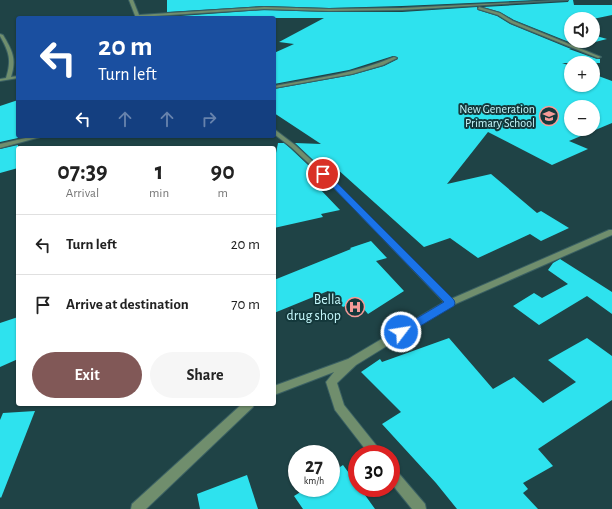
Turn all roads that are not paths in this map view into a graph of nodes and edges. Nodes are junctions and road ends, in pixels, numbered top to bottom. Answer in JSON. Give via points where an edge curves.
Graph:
{"nodes":[{"id":1,"x":131,"y":0,"type":"edge"},
{"id":2,"x":566,"y":0,"type":"edge"},
{"id":3,"x":474,"y":6,"type":"junction"},
{"id":4,"x":138,"y":16,"type":"edge"},
{"id":5,"x":152,"y":16,"type":"edge"},
{"id":6,"x":1,"y":35,"type":"edge"},
{"id":7,"x":597,"y":56,"type":"edge"},
{"id":8,"x":395,"y":58,"type":"dead end"},
{"id":9,"x":16,"y":77,"type":"edge"},
{"id":10,"x":8,"y":78,"type":"junction"},
{"id":11,"x":0,"y":80,"type":"edge"},
{"id":12,"x":276,"y":87,"type":"edge"},
{"id":13,"x":276,"y":133,"type":"edge"},
{"id":14,"x":33,"y":138,"type":"edge"},
{"id":15,"x":0,"y":146,"type":"edge"},
{"id":16,"x":612,"y":232,"type":"edge"},
{"id":17,"x":450,"y":303,"type":"junction"},
{"id":18,"x":352,"y":362,"type":"junction"},
{"id":19,"x":276,"y":390,"type":"edge"},
{"id":20,"x":247,"y":406,"type":"edge"},
{"id":21,"x":369,"y":445,"type":"edge"},
{"id":22,"x":400,"y":483,"type":"edge"},
{"id":23,"x":138,"y":509,"type":"edge"},
{"id":24,"x":420,"y":509,"type":"edge"}],
"edges":[{"from":1,"to":4,"type":"street"},
{"from":2,"to":3,"type":"street"},
{"from":3,"to":5,"type":"street","via":[[329,10],[264,8]]},
{"from":3,"to":7,"type":"street","via":[[500,14],[512,22]]},
{"from":6,"to":10,"type":"street","via":[[12,54],[12,67]]},
{"from":8,"to":12,"type":"street","via":[[365,69]]},
{"from":9,"to":10,"type":"street"},
{"from":10,"to":11,"type":"street"},
{"from":13,"to":17,"type":"street","via":[[333,183]]},
{"from":14,"to":15,"type":"street"},
{"from":16,"to":17,"type":"street"},
{"from":17,"to":18,"type":"street"},
{"from":18,"to":19,"type":"street"},
{"from":18,"to":21,"type":"street","via":[[331,382],[339,407]]},
{"from":20,"to":23,"type":"street"},
{"from":22,"to":24,"type":"street"}]}
